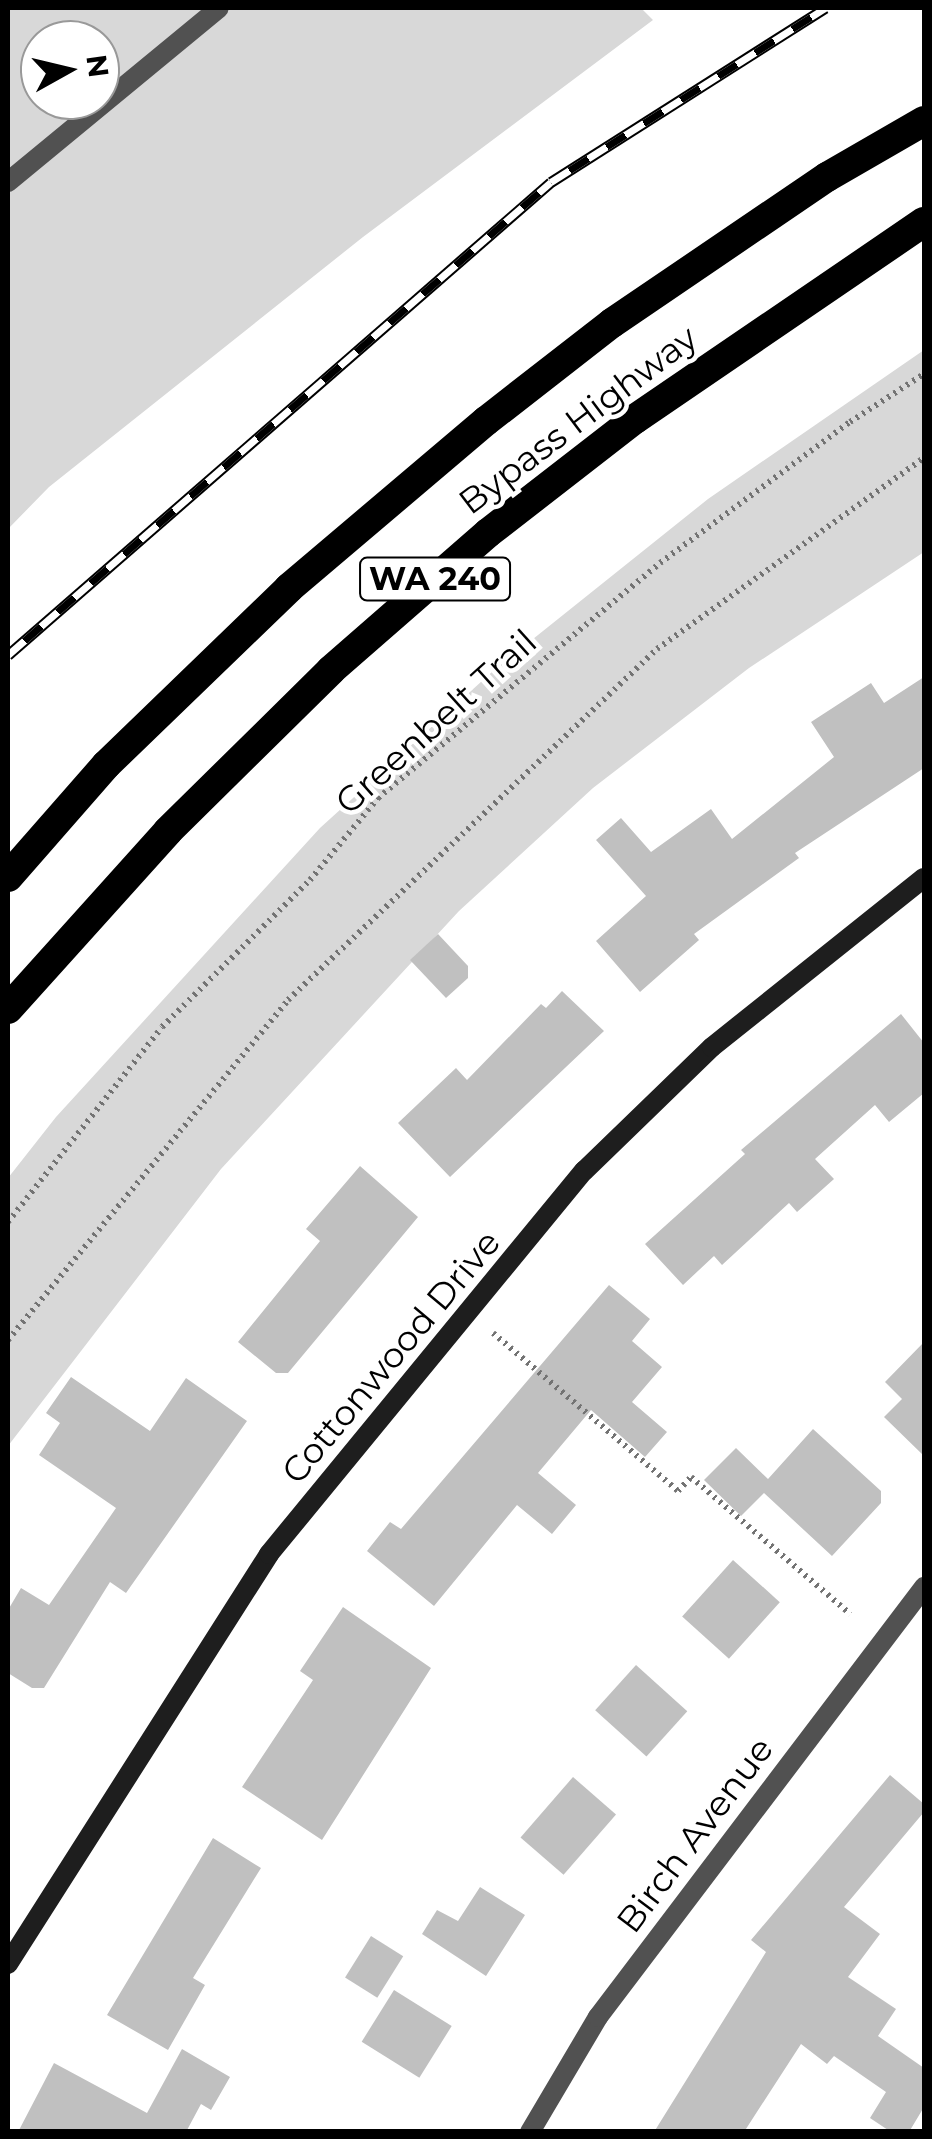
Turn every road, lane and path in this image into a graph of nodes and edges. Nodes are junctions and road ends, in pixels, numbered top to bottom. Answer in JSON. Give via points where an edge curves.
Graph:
{"nodes":[{"id":1,"x":219,"y":8,"type":"edge"},
{"id":2,"x":924,"y":121,"type":"edge"},
{"id":3,"x":8,"y":182,"type":"edge"},
{"id":4,"x":924,"y":222,"type":"edge"},
{"id":5,"x":924,"y":374,"type":"edge"},
{"id":6,"x":924,"y":458,"type":"edge"},
{"id":7,"x":8,"y":877,"type":"edge"},
{"id":8,"x":924,"y":878,"type":"edge"},
{"id":9,"x":8,"y":1010,"type":"edge"},
{"id":10,"x":8,"y":1222,"type":"edge"},
{"id":11,"x":493,"y":1333,"type":"dead end"},
{"id":12,"x":8,"y":1340,"type":"edge"},
{"id":13,"x":924,"y":1587,"type":"edge"},
{"id":14,"x":850,"y":1614,"type":"dead end"},
{"id":15,"x":8,"y":1964,"type":"edge"},
{"id":16,"x":530,"y":2132,"type":"edge"}],
"edges":[{"from":1,"to":3,"type":"street"},
{"from":2,"to":7,"type":"highway","name":"Bypass Highway","number":"WA 240","via":[[827,177],[612,323],[486,421],[289,588],[106,765]]},
{"from":4,"to":9,"type":"highway","name":"Bypass Highway","number":"WA 240","via":[[635,420],[488,533],[330,670],[168,831]]},
{"from":5,"to":10,"type":"path","name":"Greenbelt Trail","via":[[660,563],[378,798],[310,880],[162,1028]]},
{"from":6,"to":12,"type":"path","via":[[657,649],[288,1000]]},
{"from":8,"to":15,"type":"street","name":"Cottonwood Drive","via":[[712,1047],[584,1170],[270,1554]]},
{"from":11,"to":14,"type":"path","via":[[678,1491],[691,1477]]},
{"from":13,"to":16,"type":"street","name":"Birch Avenue","via":[[598,2017]]}]}
